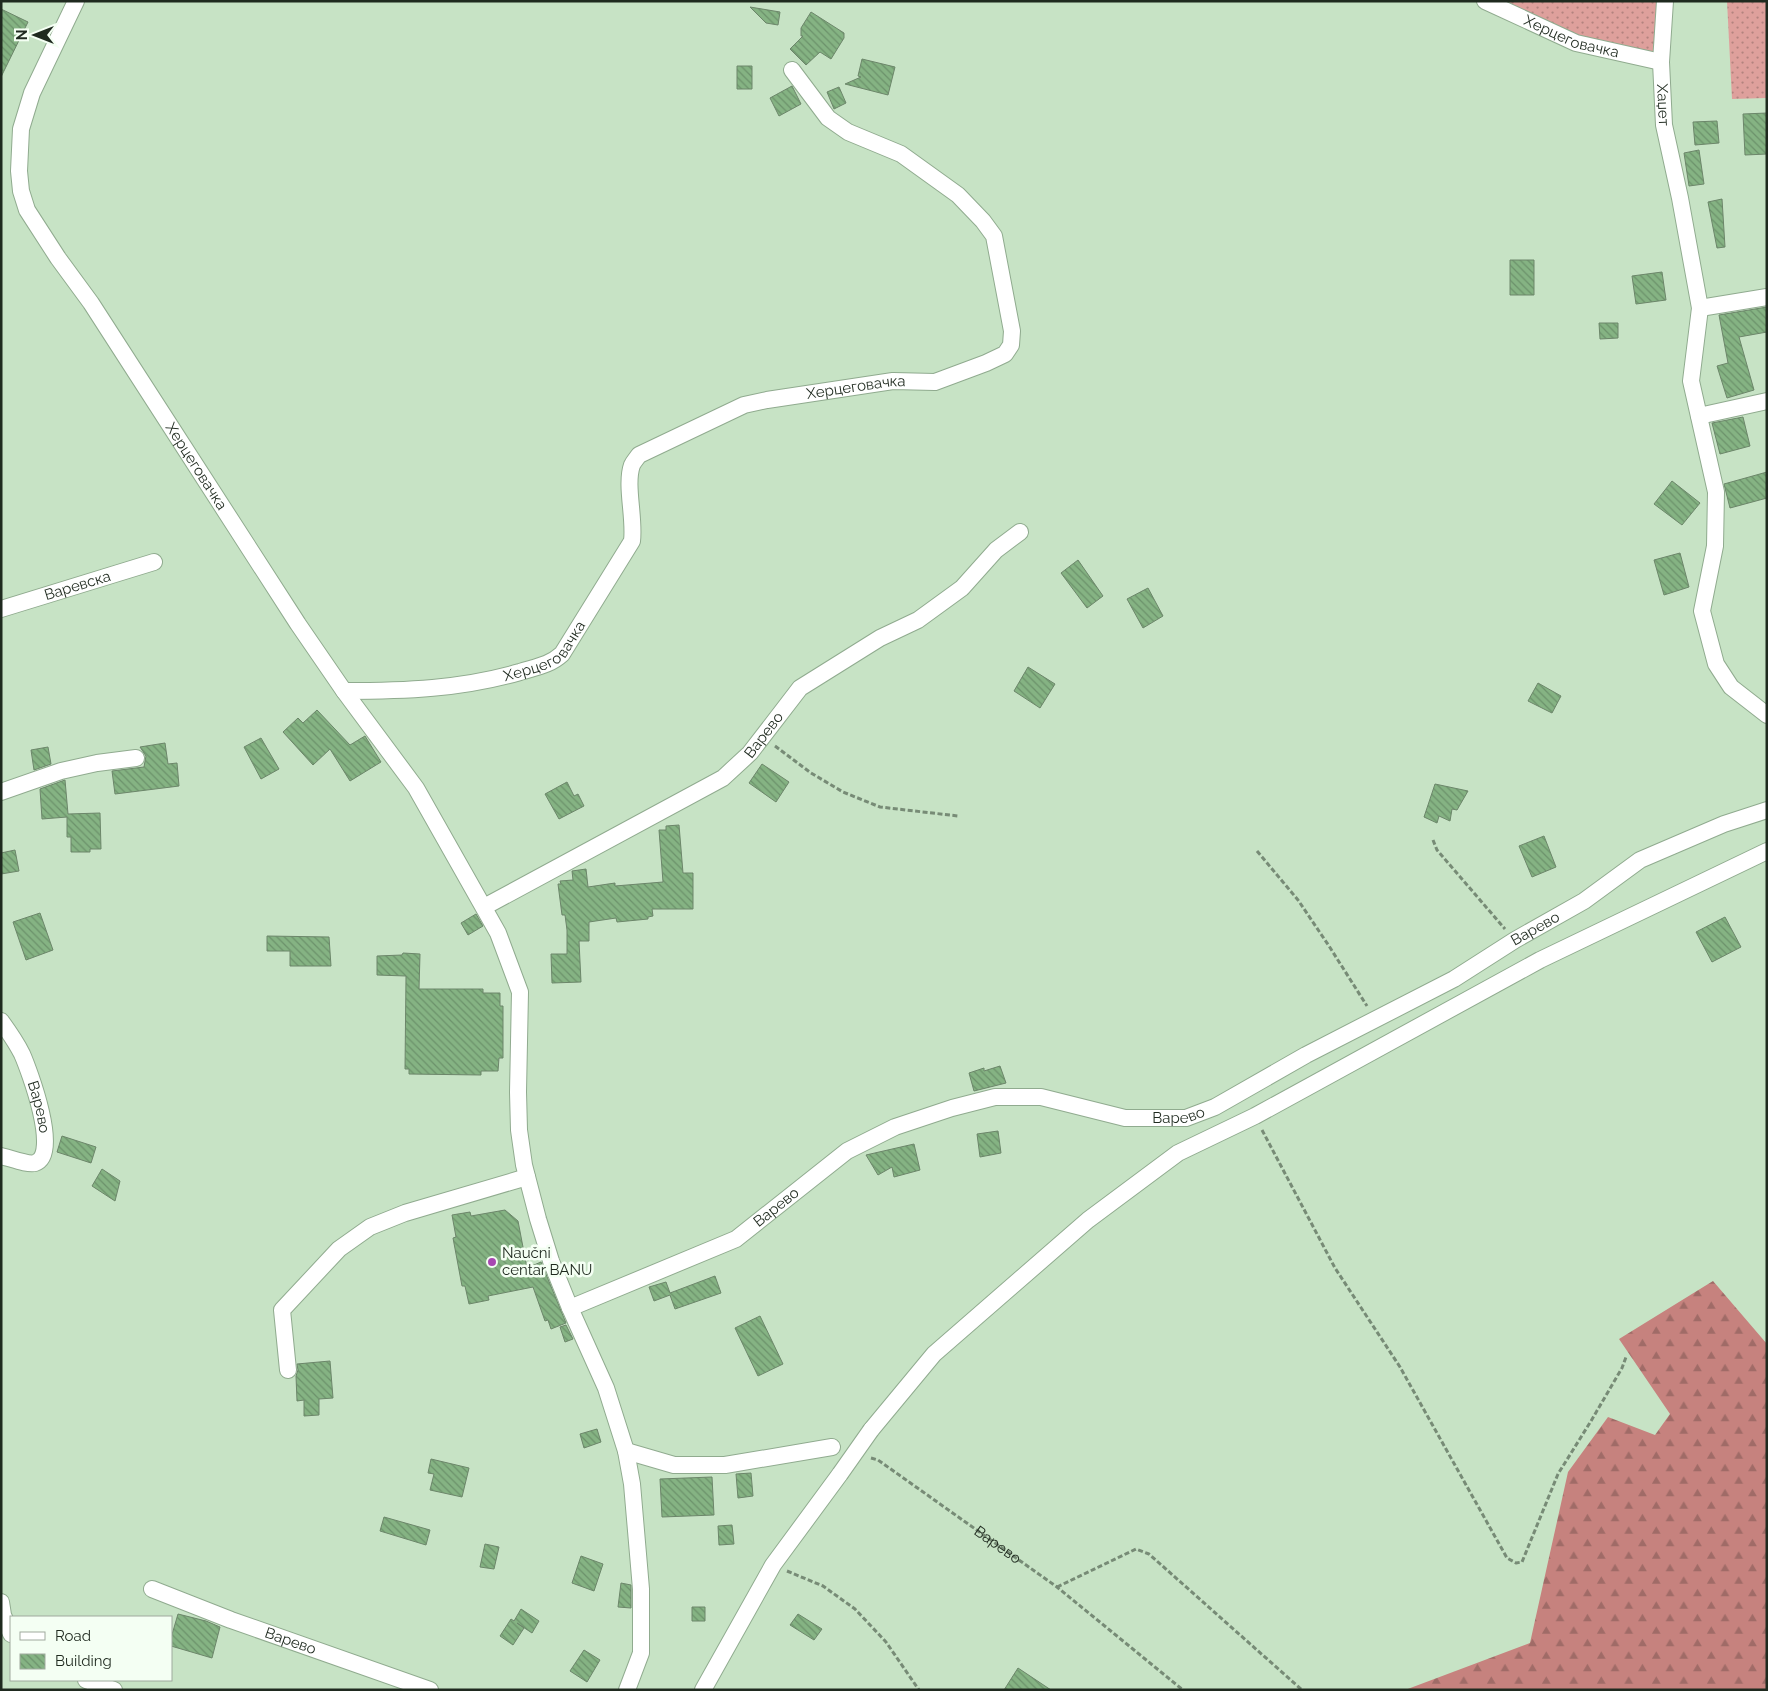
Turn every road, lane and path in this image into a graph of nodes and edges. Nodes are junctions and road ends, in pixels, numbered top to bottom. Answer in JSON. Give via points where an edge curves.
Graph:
{"nodes":[{"id":1,"x":76,"y":1,"type":"edge"},
{"id":2,"x":1486,"y":1,"type":"edge"},
{"id":3,"x":1666,"y":1,"type":"edge"},
{"id":4,"x":1661,"y":62,"type":"junction"},
{"id":5,"x":792,"y":70,"type":"dead end"},
{"id":6,"x":1767,"y":297,"type":"edge"},
{"id":7,"x":1700,"y":308,"type":"junction"},
{"id":8,"x":1767,"y":401,"type":"edge"},
{"id":9,"x":1699,"y":416,"type":"junction"},
{"id":10,"x":1020,"y":532,"type":"dead end"},
{"id":11,"x":154,"y":562,"type":"dead end"},
{"id":12,"x":1,"y":609,"type":"edge"},
{"id":13,"x":344,"y":690,"type":"junction"},
{"id":14,"x":1767,"y":715,"type":"edge"},
{"id":15,"x":763,"y":737,"type":"junction"},
{"id":16,"x":136,"y":758,"type":"dead end"},
{"id":17,"x":1,"y":792,"type":"edge"},
{"id":18,"x":1767,"y":810,"type":"edge"},
{"id":19,"x":958,"y":816,"type":"dead end"},
{"id":20,"x":1433,"y":840,"type":"dead end"},
{"id":21,"x":1767,"y":851,"type":"edge"},
{"id":22,"x":1257,"y":852,"type":"dead end"},
{"id":23,"x":484,"y":907,"type":"junction"},
{"id":24,"x":1515,"y":940,"type":"junction"},
{"id":25,"x":1376,"y":1020,"type":"junction"},
{"id":26,"x":1,"y":1021,"type":"edge"},
{"id":27,"x":1215,"y":1107,"type":"junction"},
{"id":28,"x":1255,"y":1116,"type":"junction"},
{"id":29,"x":1223,"y":1132,"type":"junction"},
{"id":30,"x":1,"y":1156,"type":"edge"},
{"id":31,"x":527,"y":1177,"type":"junction"},
{"id":32,"x":570,"y":1308,"type":"junction"},
{"id":33,"x":1626,"y":1357,"type":"dead end"},
{"id":34,"x":288,"y":1370,"type":"dead end"},
{"id":35,"x":832,"y":1447,"type":"dead end"},
{"id":36,"x":626,"y":1451,"type":"junction"},
{"id":37,"x":869,"y":1457,"type":"dead end"},
{"id":38,"x":773,"y":1566,"type":"junction"},
{"id":39,"x":1057,"y":1587,"type":"junction"},
{"id":40,"x":152,"y":1589,"type":"dead end"},
{"id":41,"x":1,"y":1602,"type":"edge"},
{"id":42,"x":10,"y":1632,"type":"edge"},
{"id":43,"x":89,"y":1681,"type":"edge"},
{"id":44,"x":114,"y":1690,"type":"edge"},
{"id":45,"x":430,"y":1690,"type":"edge"},
{"id":46,"x":627,"y":1690,"type":"edge"},
{"id":47,"x":703,"y":1690,"type":"edge"},
{"id":48,"x":919,"y":1690,"type":"edge"},
{"id":49,"x":1183,"y":1690,"type":"edge"},
{"id":50,"x":1302,"y":1690,"type":"edge"}],
"edges":[{"from":1,"to":13,"type":"street","name":"Херцеговачка","via":[[32,93],[21,129],[19,171],[27,210]]},
{"from":2,"to":4,"type":"street","name":"Херцеговачка","via":[[1576,43]]},
{"from":3,"to":4,"type":"street","name":"Хаџет"},
{"from":4,"to":7,"type":"street","name":"Хаџет","via":[[1664,125]]},
{"from":5,"to":13,"type":"street","name":"Херцеговачка","via":[[828,118],[848,132],[901,154],[958,195],[983,221],[994,236],[1012,331],[1011,345],[1005,354],[935,382],[893,381],[744,405],[639,455],[632,465],[630,480],[632,541],[562,654],[552,663],[496,679],[454,686]]},
{"from":6,"to":7,"type":"street"},
{"from":7,"to":9,"type":"street","name":"Хаџет","via":[[1691,381]]},
{"from":8,"to":9,"type":"street"},
{"from":9,"to":14,"type":"street","name":"Хаџет","via":[[1716,492],[1715,546],[1702,611],[1716,664],[1731,687]]},
{"from":10,"to":15,"type":"street","name":"Варево","via":[[996,550],[962,588],[918,620],[880,638],[800,688]]},
{"from":11,"to":12,"type":"street","name":"Варевска"},
{"from":13,"to":23,"type":"street","via":[[416,788]]},
{"from":15,"to":19,"type":"path","via":[[811,773],[843,792],[880,807]]},
{"from":15,"to":23,"type":"street","name":"Варево","via":[[723,778]]},
{"from":16,"to":17,"type":"street","via":[[61,771]]},
{"from":18,"to":24,"type":"street","name":"Варево","via":[[1724,824],[1640,860],[1584,901]]},
{"from":20,"to":24,"type":"path","via":[[1437,850]]},
{"from":21,"to":28,"type":"street","via":[[1540,960]]},
{"from":22,"to":25,"type":"path","via":[[1298,900]]},
{"from":23,"to":31,"type":"street","via":[[498,933],[520,992],[519,1130]]},
{"from":24,"to":25,"type":"street","name":"Варево","via":[[1454,979]]},
{"from":25,"to":27,"type":"street","name":"Варево"},
{"from":26,"to":30,"type":"street","name":"Варево","via":[[14,1039],[31,1077],[39,1100],[45,1143],[41,1160],[35,1163]]},
{"from":27,"to":29,"type":"street"},
{"from":27,"to":32,"type":"street","name":"Варево","via":[[1186,1118],[1125,1118],[1041,1097],[995,1097],[952,1108],[895,1127],[847,1151],[736,1239]]},
{"from":28,"to":29,"type":"street"},
{"from":28,"to":33,"type":"path","via":[[1335,1268],[1400,1368],[1507,1558],[1522,1562],[1558,1474]]},
{"from":29,"to":38,"type":"street","bridge":true,"via":[[1178,1153],[1088,1220],[934,1354],[871,1430]]},
{"from":31,"to":32,"type":"street","via":[[538,1219]]},
{"from":31,"to":34,"type":"street","via":[[405,1213],[370,1227],[338,1249],[282,1310]]},
{"from":32,"to":36,"type":"street","via":[[606,1388]]},
{"from":35,"to":36,"type":"street","via":[[725,1465],[674,1465]]},
{"from":36,"to":46,"type":"street","via":[[641,1589],[641,1652]]},
{"from":37,"to":39,"type":"path","name":"Варево","via":[[878,1460]]},
{"from":38,"to":47,"type":"street"},
{"from":38,"to":48,"type":"path","via":[[823,1586],[855,1609],[886,1642]]},
{"from":39,"to":49,"type":"path","name":"Варево"},
{"from":39,"to":50,"type":"path","via":[[1136,1549],[1149,1554]]},
{"from":40,"to":45,"type":"street","name":"Варево"},
{"from":41,"to":42,"type":"street"},
{"from":43,"to":44,"type":"street"}]}
